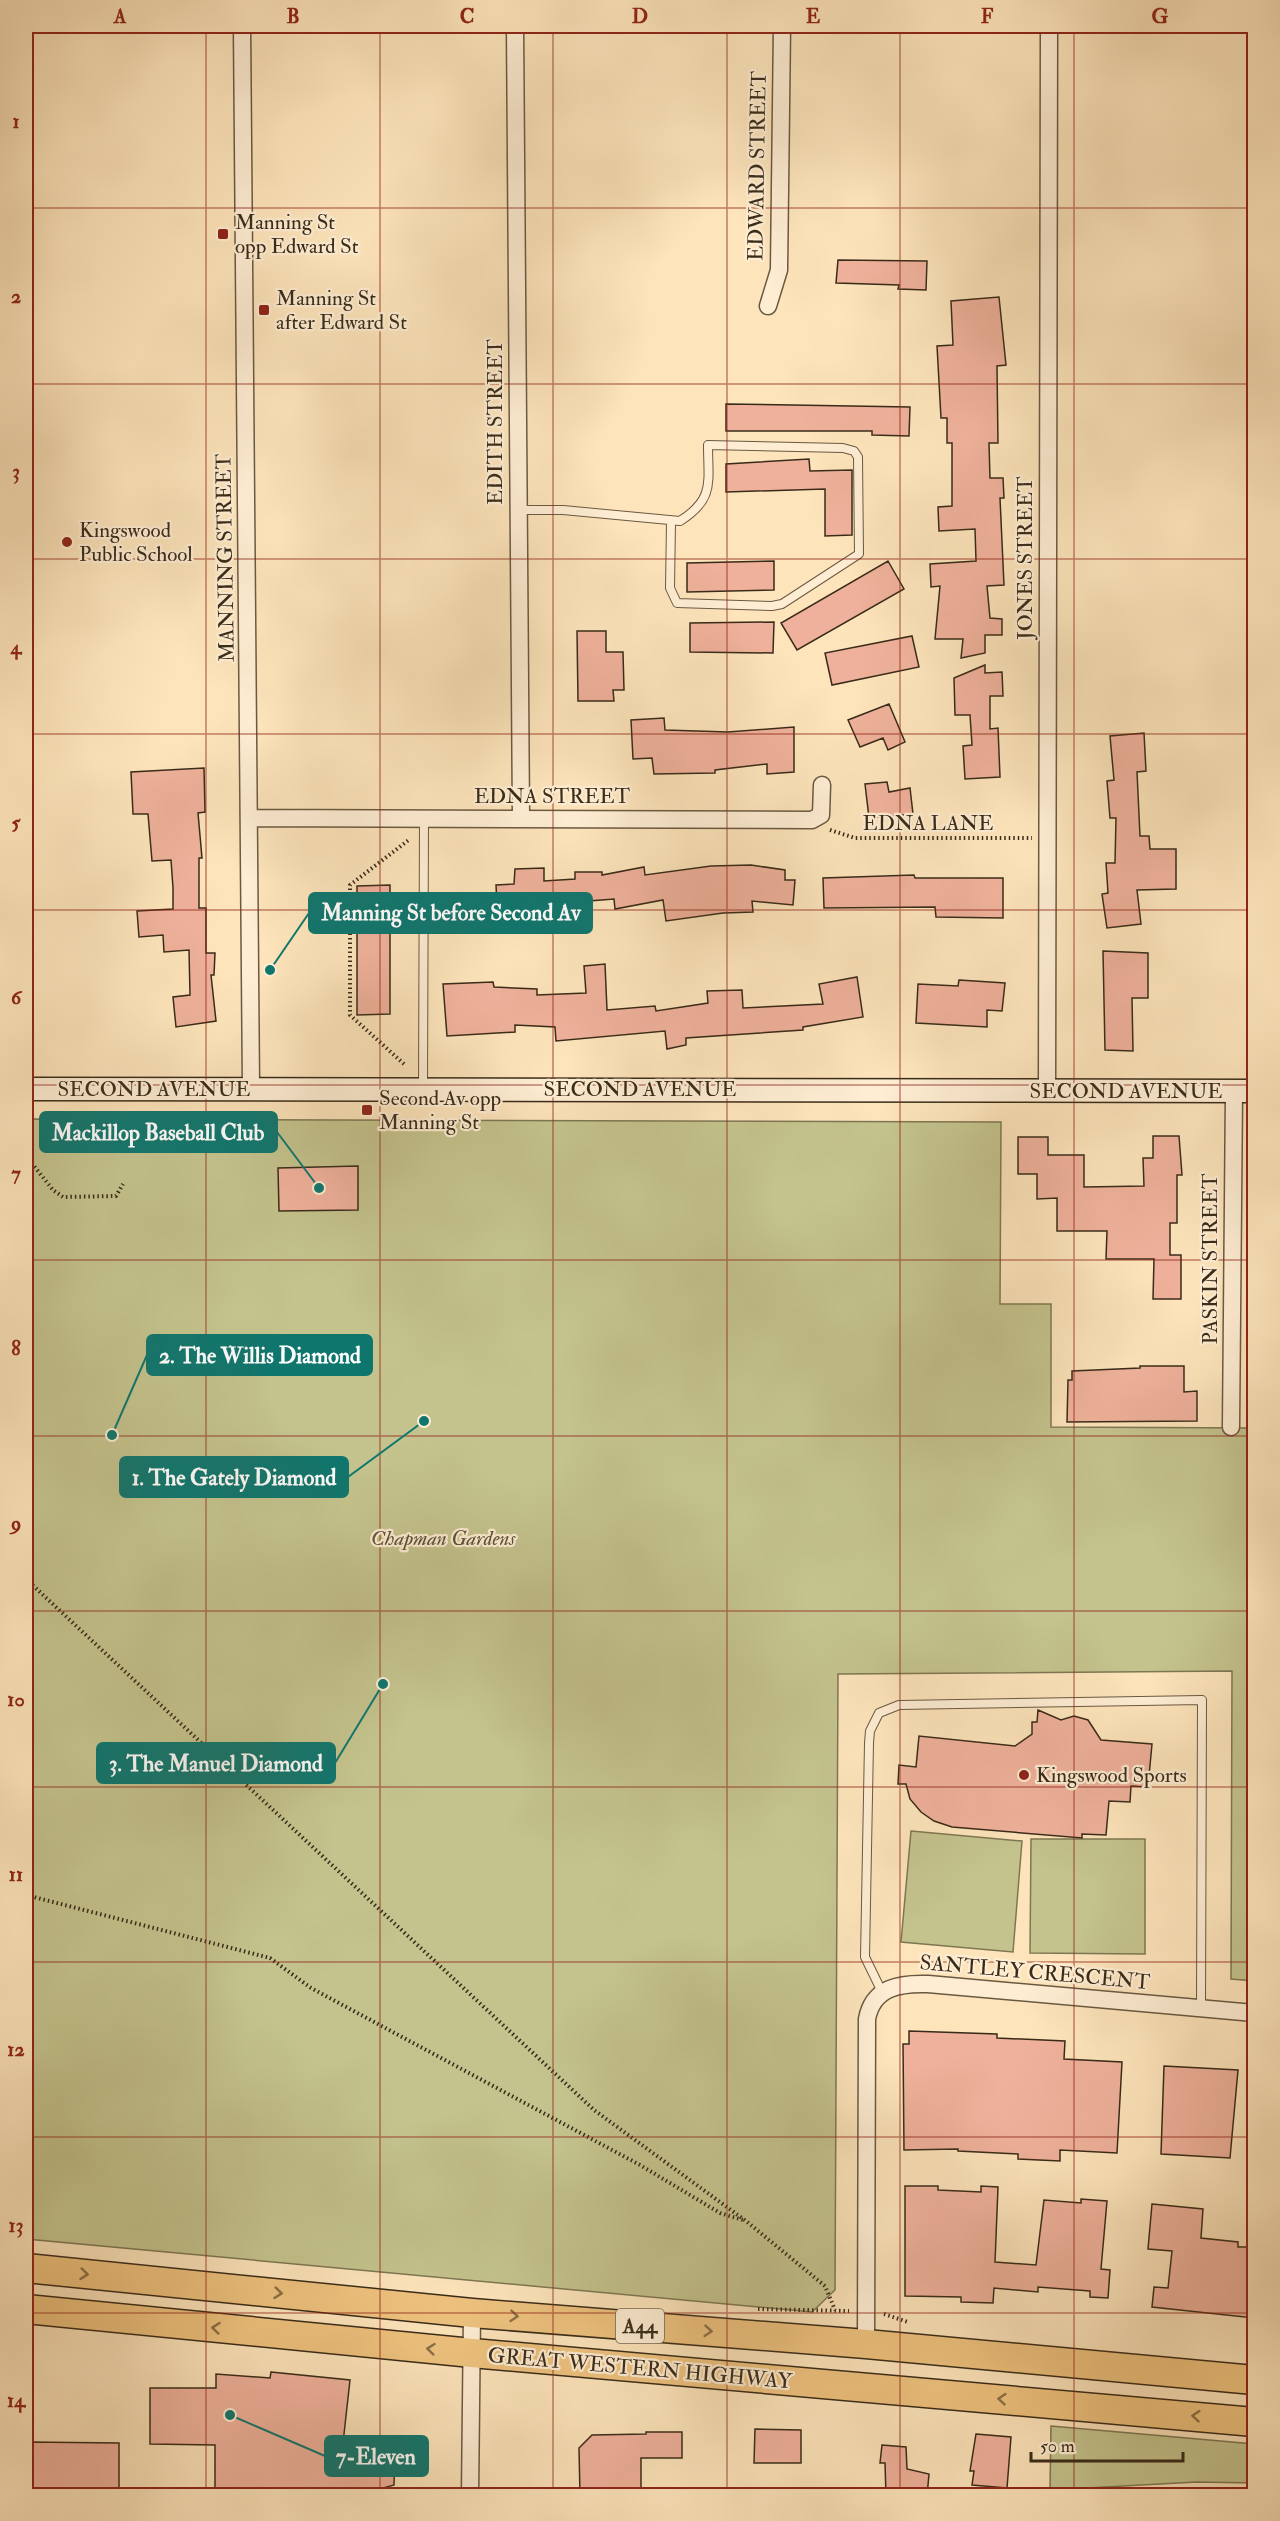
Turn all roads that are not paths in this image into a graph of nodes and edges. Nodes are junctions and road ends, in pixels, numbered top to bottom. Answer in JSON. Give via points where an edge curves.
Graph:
{"nodes":[{"id":1,"x":242,"y":26,"type":"edge"},
{"id":2,"x":515,"y":26,"type":"edge"},
{"id":3,"x":782,"y":26,"type":"edge"},
{"id":4,"x":1049,"y":26,"type":"edge"},
{"id":5,"x":768,"y":306,"type":"dead end"},
{"id":6,"x":518,"y":510,"type":"junction"},
{"id":7,"x":671,"y":522,"type":"junction"},
{"id":8,"x":822,"y":785,"type":"dead end"},
{"id":9,"x":251,"y":818,"type":"junction"},
{"id":10,"x":424,"y":818,"type":"junction"},
{"id":11,"x":520,"y":818,"type":"junction"},
{"id":12,"x":26,"y":1089,"type":"edge"},
{"id":13,"x":251,"y":1089,"type":"junction"},
{"id":14,"x":423,"y":1089,"type":"junction"},
{"id":15,"x":1047,"y":1091,"type":"junction"},
{"id":16,"x":1244,"y":1091,"type":"edge"},
{"id":17,"x":1232,"y":1427,"type":"dead end"},
{"id":18,"x":882,"y":1992,"type":"junction"},
{"id":19,"x":1201,"y":2008,"type":"junction"},
{"id":20,"x":1254,"y":2013,"type":"edge"},
{"id":21,"x":26,"y":2268,"type":"edge"},
{"id":22,"x":26,"y":2309,"type":"edge"},
{"id":23,"x":472,"y":2313,"type":"junction"},
{"id":24,"x":866,"y":2344,"type":"junction"},
{"id":25,"x":472,"y":2353,"type":"junction"},
{"id":26,"x":1254,"y":2380,"type":"edge"},
{"id":27,"x":1254,"y":2422,"type":"edge"},
{"id":28,"x":470,"y":2496,"type":"edge"}],
"edges":[{"from":1,"to":9,"type":"street","name":"MANNING STREET"},
{"from":2,"to":6,"type":"street","name":"EDITH STREET"},
{"from":3,"to":5,"type":"street","name":"EDWARD STREET","via":[[779,270]]},
{"from":4,"to":15,"type":"street","name":"JONES STREET"},
{"from":6,"to":7,"type":"lane","via":[[563,510]]},
{"from":6,"to":11,"type":"street","name":"EDITH STREET"},
{"from":7,"to":7,"type":"lane","via":[[696,512],[704,503],[708,445],[843,448],[854,451],[858,457],[861,551],[782,604],[677,603],[670,588]]},
{"from":8,"to":11,"type":"street","name":"EDNA STREET","via":[[821,815],[812,820]]},
{"from":9,"to":10,"type":"street","name":"EDNA STREET"},
{"from":9,"to":13,"type":"street","name":"MANNING STREET"},
{"from":10,"to":11,"type":"street","name":"EDNA STREET"},
{"from":10,"to":14,"type":"lane"},
{"from":12,"to":13,"type":"street","name":"SECOND AVENUE"},
{"from":13,"to":14,"type":"street","name":"SECOND AVENUE"},
{"from":14,"to":15,"type":"street","name":"SECOND AVENUE"},
{"from":15,"to":16,"type":"street","name":"SECOND AVENUE"},
{"from":16,"to":17,"type":"street","name":"PASKIN STREET"},
{"from":18,"to":19,"type":"street","name":"SANTLEY CRESCENT","via":[[893,1986],[928,1984]]},
{"from":18,"to":19,"type":"lane","via":[[865,1957],[869,1743],[879,1713],[899,1705],[1202,1700]]},
{"from":18,"to":24,"type":"street","via":[[869,2008],[867,2019]]},
{"from":19,"to":20,"type":"street","name":"SANTLEY CRESCENT"},
{"from":21,"to":23,"type":"highway","name":"GREAT WESTERN HIGHWAY","number":"A44","one_way":true},
{"from":25,"to":22,"type":"highway","name":"GREAT WESTERN HIGHWAY","number":"A44","one_way":true},
{"from":23,"to":24,"type":"highway","name":"GREAT WESTERN HIGHWAY","number":"A44","one_way":true},
{"from":23,"to":25,"type":"street"},
{"from":24,"to":26,"type":"highway","name":"GREAT WESTERN HIGHWAY","number":"A44"},
{"from":27,"to":25,"type":"highway","name":"GREAT WESTERN HIGHWAY","number":"A44","one_way":true},
{"from":25,"to":28,"type":"street"}]}
